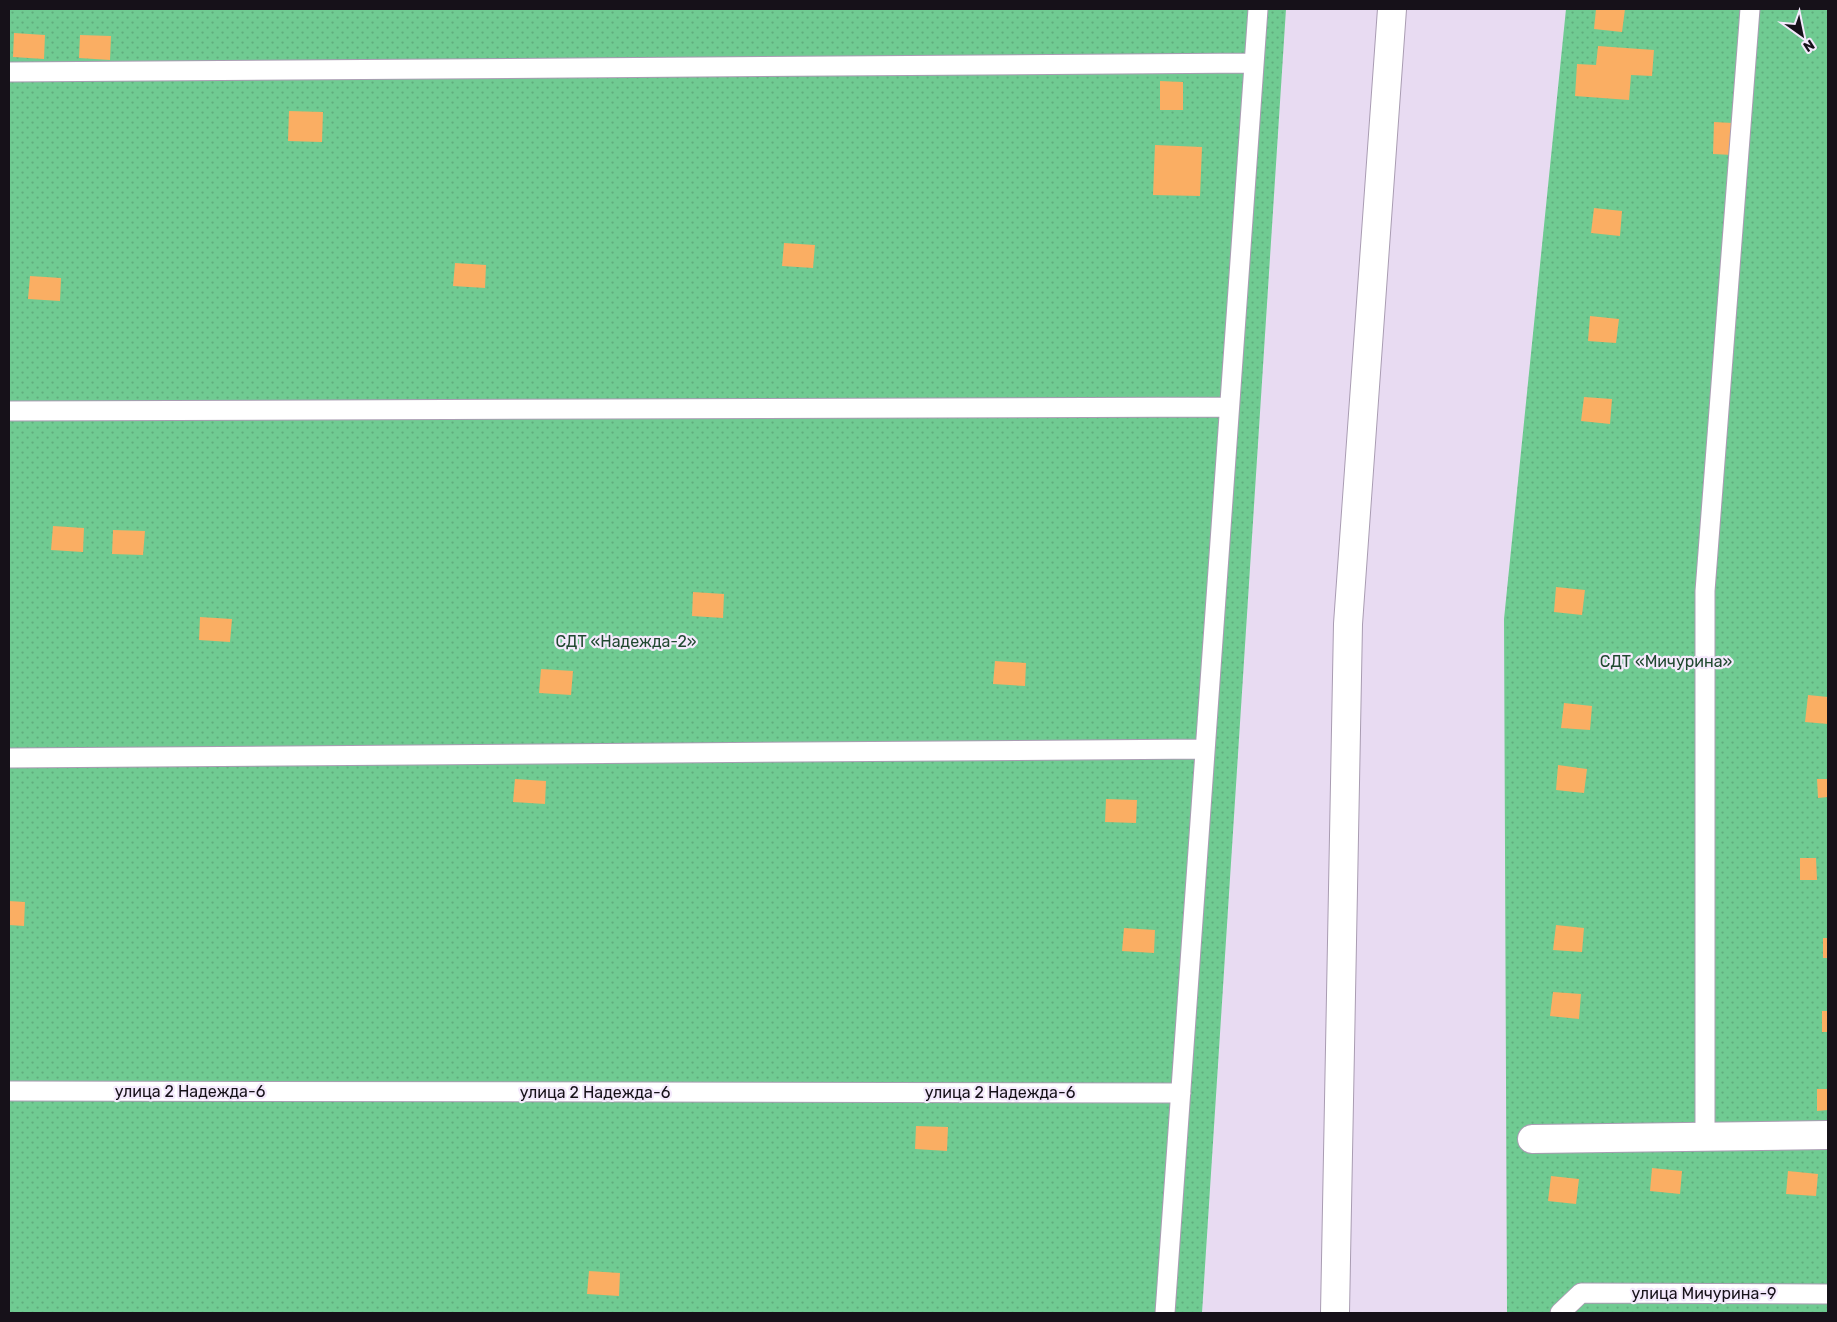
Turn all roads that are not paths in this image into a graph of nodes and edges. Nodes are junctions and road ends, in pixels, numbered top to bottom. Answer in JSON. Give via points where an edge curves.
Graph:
{"nodes":[{"id":1,"x":1258,"y":9,"type":"edge"},
{"id":2,"x":1392,"y":9,"type":"edge"},
{"id":3,"x":1750,"y":9,"type":"edge"},
{"id":4,"x":1254,"y":63,"type":"junction"},
{"id":5,"x":9,"y":72,"type":"edge"},
{"id":6,"x":1229,"y":407,"type":"junction"},
{"id":7,"x":9,"y":411,"type":"edge"},
{"id":8,"x":1205,"y":749,"type":"junction"},
{"id":9,"x":9,"y":758,"type":"edge"},
{"id":10,"x":9,"y":1091,"type":"edge"},
{"id":11,"x":1180,"y":1093,"type":"junction"},
{"id":12,"x":1828,"y":1135,"type":"edge"},
{"id":13,"x":1705,"y":1136,"type":"junction"},
{"id":14,"x":1532,"y":1139,"type":"dead end"},
{"id":15,"x":1828,"y":1294,"type":"edge"},
{"id":16,"x":1165,"y":1313,"type":"edge"},
{"id":17,"x":1335,"y":1313,"type":"edge"},
{"id":18,"x":1560,"y":1313,"type":"edge"}],
"edges":[{"from":1,"to":4,"type":"lane"},
{"from":2,"to":17,"type":"street","via":[[1348,624]]},
{"from":3,"to":13,"type":"lane","via":[[1705,591]]},
{"from":4,"to":5,"type":"lane"},
{"from":4,"to":6,"type":"lane"},
{"from":6,"to":7,"type":"lane"},
{"from":6,"to":8,"type":"lane"},
{"from":8,"to":9,"type":"lane"},
{"from":8,"to":11,"type":"lane"},
{"from":10,"to":11,"type":"lane","name":"улица 2 Надежда-6"},
{"from":11,"to":16,"type":"lane"},
{"from":12,"to":13,"type":"street"},
{"from":13,"to":14,"type":"street"},
{"from":15,"to":18,"type":"lane","name":"улица Мичурина-9","via":[[1580,1293]]}]}
